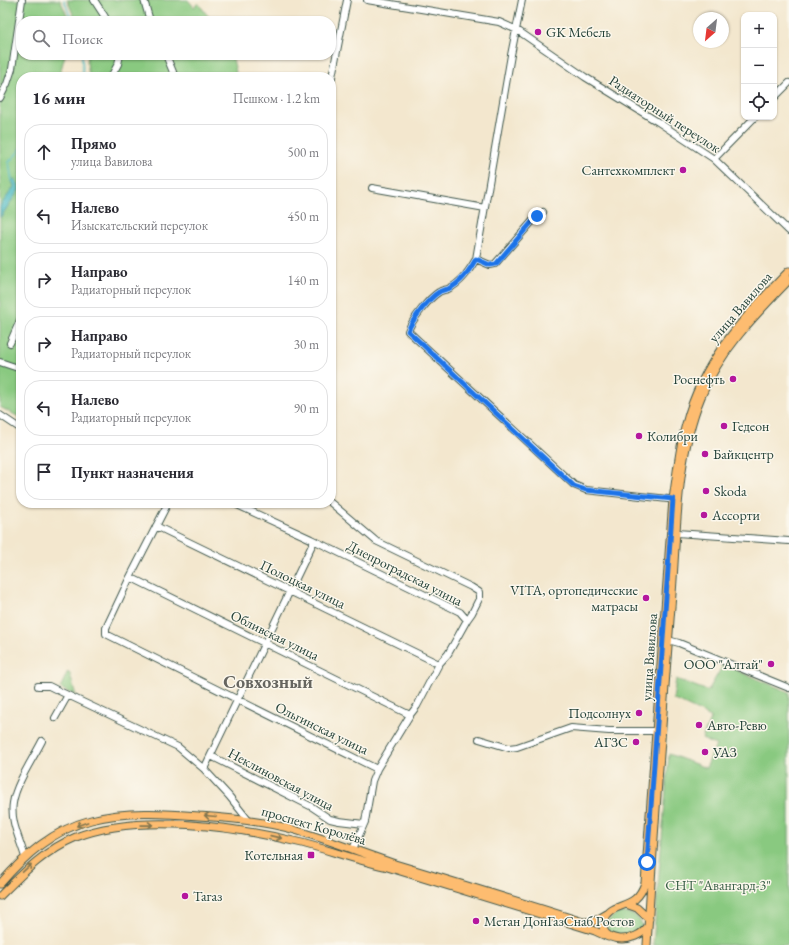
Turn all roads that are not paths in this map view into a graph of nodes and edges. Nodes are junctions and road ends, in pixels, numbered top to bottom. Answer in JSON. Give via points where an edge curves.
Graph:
{"nodes":[{"id":1,"x":22,"y":0,"type":"edge"},
{"id":2,"x":94,"y":0,"type":"edge"},
{"id":3,"x":144,"y":0,"type":"edge"},
{"id":4,"x":347,"y":0,"type":"edge"},
{"id":5,"x":367,"y":0,"type":"edge"},
{"id":6,"x":522,"y":0,"type":"edge"},
{"id":7,"x":20,"y":16,"type":"edge"},
{"id":8,"x":104,"y":16,"type":"edge"},
{"id":9,"x":149,"y":16,"type":"edge"},
{"id":10,"x":517,"y":30,"type":"junction"},
{"id":11,"x":16,"y":41,"type":"edge"},
{"id":12,"x":336,"y":56,"type":"edge"},
{"id":13,"x":119,"y":60,"type":"edge"},
{"id":14,"x":168,"y":60,"type":"edge"},
{"id":15,"x":335,"y":60,"type":"edge"},
{"id":16,"x":114,"y":72,"type":"edge"},
{"id":17,"x":173,"y":72,"type":"edge"},
{"id":18,"x":333,"y":72,"type":"edge"},
{"id":19,"x":789,"y":83,"type":"edge"},
{"id":20,"x":777,"y":95,"type":"edge"},
{"id":21,"x":0,"y":98,"type":"edge"},
{"id":22,"x":752,"y":120,"type":"edge"},
{"id":23,"x":714,"y":159,"type":"junction"},
{"id":24,"x":372,"y":188,"type":"dead end"},
{"id":25,"x":485,"y":208,"type":"junction"},
{"id":26,"x":543,"y":212,"type":"dead end"},
{"id":27,"x":789,"y":231,"type":"edge"},
{"id":28,"x":476,"y":259,"type":"junction"},
{"id":29,"x":789,"y":271,"type":"edge"},
{"id":30,"x":789,"y":280,"type":"edge"},
{"id":31,"x":16,"y":329,"type":"edge"},
{"id":32,"x":10,"y":343,"type":"dead end"},
{"id":33,"x":0,"y":362,"type":"edge"},
{"id":34,"x":16,"y":367,"type":"edge"},
{"id":35,"x":0,"y":414,"type":"edge"},
{"id":36,"x":16,"y":424,"type":"edge"},
{"id":37,"x":676,"y":500,"type":"junction"},
{"id":38,"x":336,"y":507,"type":"edge"},
{"id":39,"x":165,"y":508,"type":"edge"},
{"id":40,"x":244,"y":508,"type":"edge"},
{"id":41,"x":156,"y":526,"type":"junction"},
{"id":42,"x":677,"y":533,"type":"junction"},
{"id":43,"x":314,"y":541,"type":"junction"},
{"id":44,"x":789,"y":541,"type":"edge"},
{"id":45,"x":130,"y":576,"type":"junction"},
{"id":46,"x":290,"y":591,"type":"junction"},
{"id":47,"x":466,"y":620,"type":"junction"},
{"id":48,"x":668,"y":640,"type":"junction"},
{"id":49,"x":265,"y":643,"type":"junction"},
{"id":50,"x":439,"y":664,"type":"junction"},
{"id":51,"x":38,"y":686,"type":"dead end"},
{"id":52,"x":789,"y":688,"type":"edge"},
{"id":53,"x":68,"y":695,"type":"junction"},
{"id":54,"x":237,"y":700,"type":"junction"},
{"id":55,"x":410,"y":715,"type":"junction"},
{"id":56,"x":55,"y":718,"type":"dead end"},
{"id":57,"x":656,"y":731,"type":"junction"},
{"id":58,"x":479,"y":739,"type":"dead end"},
{"id":59,"x":42,"y":741,"type":"dead end"},
{"id":60,"x":211,"y":756,"type":"junction"},
{"id":61,"x":204,"y":769,"type":"junction"},
{"id":62,"x":377,"y":769,"type":"junction"},
{"id":63,"x":249,"y":820,"type":"junction"},
{"id":64,"x":364,"y":824,"type":"junction"},
{"id":65,"x":353,"y":849,"type":"junction"},
{"id":66,"x":25,"y":857,"type":"junction"},
{"id":67,"x":0,"y":884,"type":"edge"},
{"id":68,"x":0,"y":896,"type":"edge"},
{"id":69,"x":626,"y":904,"type":"junction"},
{"id":70,"x":607,"y":914,"type":"junction"},
{"id":71,"x":649,"y":922,"type":"junction"},
{"id":72,"x":608,"y":937,"type":"junction"},
{"id":73,"x":629,"y":945,"type":"edge"},
{"id":74,"x":648,"y":945,"type":"edge"}],
"edges":[{"from":1,"to":7,"type":"street"},
{"from":2,"to":8,"type":"street"},
{"from":3,"to":9,"type":"street"},
{"from":4,"to":12,"type":"street"},
{"from":5,"to":10,"type":"street","name":"Радиаторный переулок","via":[[499,22]]},
{"from":6,"to":10,"type":"street"},
{"from":10,"to":23,"type":"street","name":"Радиаторный переулок","via":[[585,77]]},
{"from":10,"to":25,"type":"street"},
{"from":11,"to":21,"type":"street","via":[[12,69]]},
{"from":13,"to":16,"type":"street"},
{"from":14,"to":17,"type":"street"},
{"from":15,"to":18,"type":"street"},
{"from":19,"to":20,"type":"street"},
{"from":22,"to":23,"type":"street"},
{"from":23,"to":27,"type":"street","name":"Радиаторный переулок"},
{"from":24,"to":25,"type":"street"},
{"from":25,"to":28,"type":"street"},
{"from":26,"to":28,"type":"street","via":[[496,264],[490,265]]},
{"from":28,"to":37,"type":"street","via":[[463,278],[449,289],[439,292],[421,310],[408,331],[574,486],[586,490]]},
{"from":29,"to":37,"type":"main road","name":"улица Вавилова","via":[[730,335],[705,373],[686,423],[679,455]]},
{"from":30,"to":37,"type":"main road","name":"улица Вавилова","via":[[734,339],[710,376],[691,424]]},
{"from":31,"to":32,"type":"street"},
{"from":33,"to":34,"type":"street"},
{"from":35,"to":36,"type":"street"},
{"from":37,"to":42,"type":"main road","name":"улица Вавилова"},
{"from":37,"to":57,"type":"main road","name":"улица Вавилова"},
{"from":38,"to":47,"type":"street","name":"Днепроградская улица","via":[[376,541],[479,592],[479,599]]},
{"from":39,"to":41,"type":"street"},
{"from":40,"to":43,"type":"street","name":"Днепроградская улица"},
{"from":41,"to":45,"type":"street"},
{"from":41,"to":46,"type":"street","name":"Полоцкая улица"},
{"from":42,"to":44,"type":"street"},
{"from":42,"to":48,"type":"main road","name":"улица Вавилова"},
{"from":43,"to":46,"type":"street","name":"Неклиновская улица"},
{"from":43,"to":47,"type":"street","name":"Днепроградская улица","via":[[460,612]]},
{"from":45,"to":49,"type":"street","name":"Обливская улица"},
{"from":45,"to":54,"type":"street","name":"Ольгинская улица","via":[[106,628],[106,634]]},
{"from":46,"to":49,"type":"street","name":"Неклиновская улица"},
{"from":46,"to":50,"type":"street","name":"Полоцкая улица"},
{"from":47,"to":50,"type":"street","via":[[448,654]]},
{"from":48,"to":52,"type":"street"},
{"from":48,"to":71,"type":"main road","name":"улица Вавилова"},
{"from":49,"to":54,"type":"street","name":"Неклиновская улица"},
{"from":49,"to":55,"type":"street","name":"Обливская улица"},
{"from":50,"to":55,"type":"street"},
{"from":51,"to":53,"type":"street","via":[[49,686]]},
{"from":53,"to":56,"type":"street"},
{"from":53,"to":61,"type":"street","via":[[178,748]]},
{"from":54,"to":60,"type":"street","name":"Неклиновская улица"},
{"from":54,"to":62,"type":"street","name":"Ольгинская улица"},
{"from":55,"to":62,"type":"street"},
{"from":57,"to":58,"type":"street","via":[[571,728],[509,748]]},
{"from":57,"to":69,"type":"main road","name":"улица Вавилова","via":[[646,883],[641,893]]},
{"from":59,"to":66,"type":"street","via":[[18,786],[13,803],[16,830]]},
{"from":60,"to":61,"type":"street","name":"Неклиновская улица"},
{"from":60,"to":64,"type":"street","name":"Неклиновская улица","via":[[312,807],[330,819]]},
{"from":61,"to":63,"type":"street"},
{"from":62,"to":64,"type":"street","via":[[372,781]]},
{"from":63,"to":65,"type":"main road","name":"проспект Королёва","via":[[294,830]]},
{"from":63,"to":66,"type":"main road","name":"проспект Королёва","one_way":true,"via":[[168,813],[128,814],[91,820],[56,834]]},
{"from":64,"to":65,"type":"street"},
{"from":65,"to":70,"type":"main road","name":"проспект Королёва","via":[[583,922]]},
{"from":66,"to":67,"type":"main road","name":"проспект Королёва"},
{"from":68,"to":72,"type":"main road","name":"проспект Королёва","one_way":true,"via":[[32,864],[77,837],[130,825],[166,824],[250,832],[302,844],[384,866]]},
{"from":69,"to":70,"type":"main road","name":"улица Вавилова","via":[[611,909]]},
{"from":69,"to":71,"type":"main road","via":[[637,908]]},
{"from":70,"to":72,"type":"main road","via":[[603,925]]},
{"from":71,"to":73,"type":"main road","via":[[644,935]]},
{"from":71,"to":74,"type":"main road","name":"улица Вавилова"},
{"from":72,"to":73,"type":"main road","via":[[620,944]]}]}
